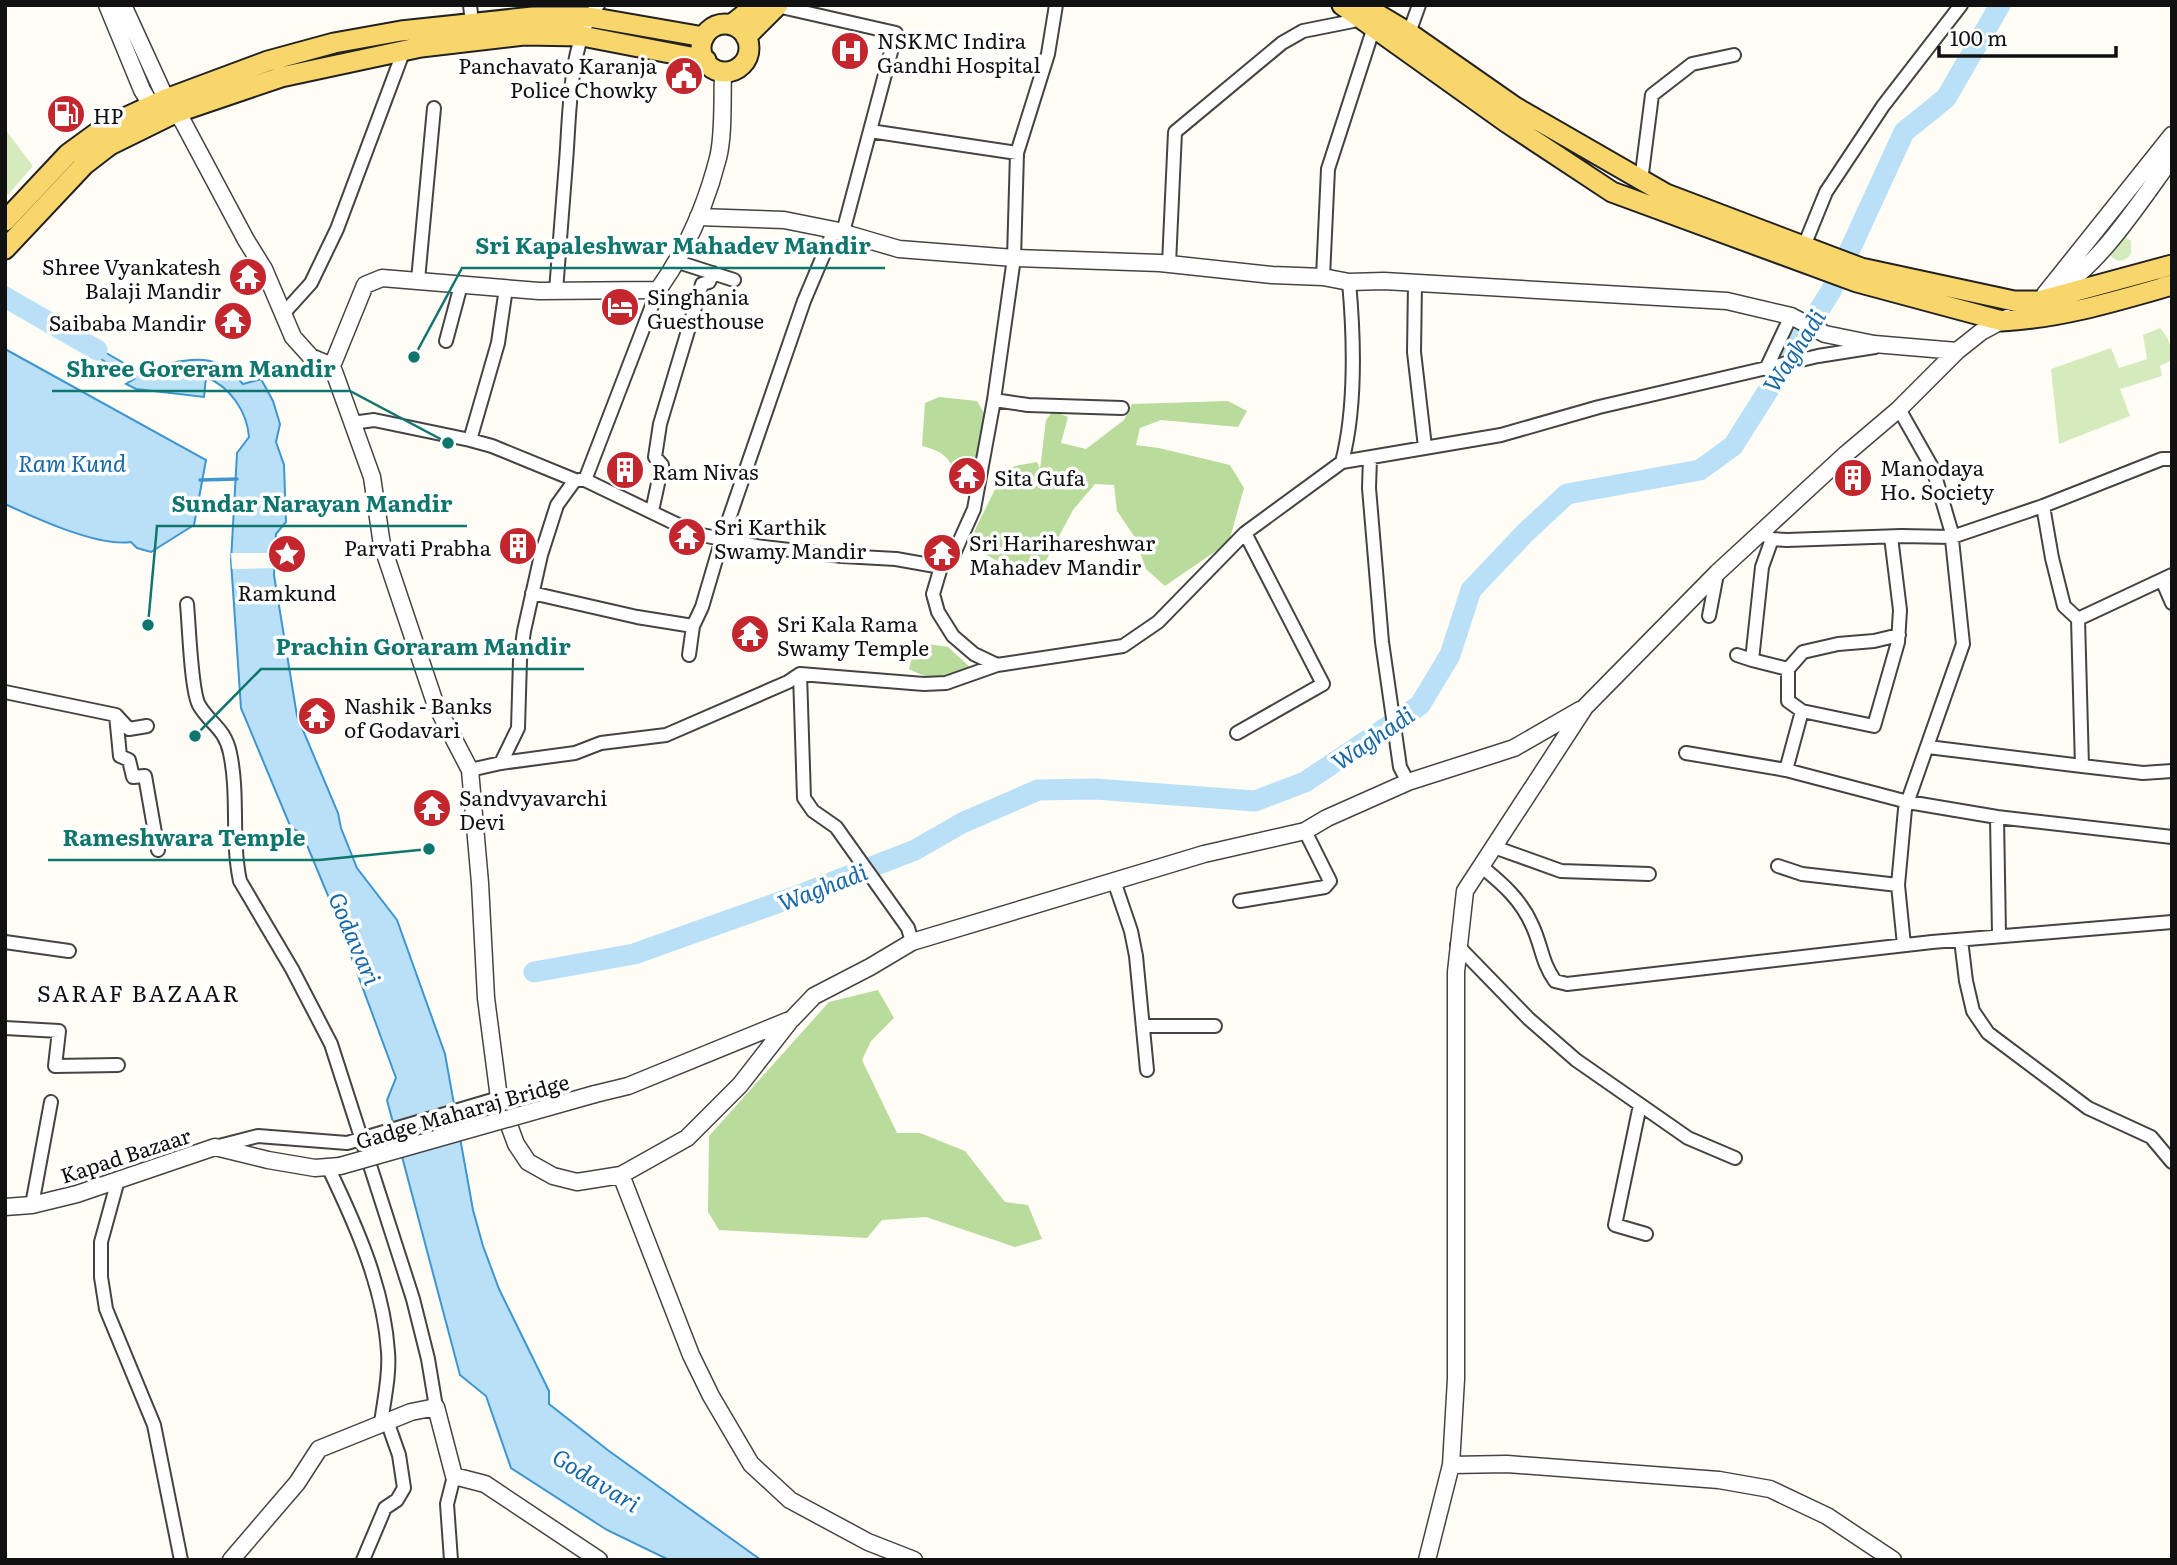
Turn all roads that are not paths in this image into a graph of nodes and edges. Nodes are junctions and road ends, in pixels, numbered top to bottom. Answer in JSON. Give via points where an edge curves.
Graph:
{"nodes":[{"id":1,"x":107,"y":5,"type":"edge"},
{"id":2,"x":123,"y":5,"type":"edge"},
{"id":3,"x":756,"y":5,"type":"edge"},
{"id":4,"x":1056,"y":5,"type":"edge"},
{"id":5,"x":1419,"y":5,"type":"edge"},
{"id":6,"x":1961,"y":5,"type":"edge"},
{"id":7,"x":777,"y":6,"type":"edge"},
{"id":8,"x":593,"y":11,"type":"edge"},
{"id":9,"x":471,"y":14,"type":"edge"},
{"id":10,"x":1364,"y":14,"type":"edge"},
{"id":11,"x":738,"y":31,"type":"junction"},
{"id":12,"x":1409,"y":33,"type":"junction"},
{"id":13,"x":582,"y":36,"type":"junction"},
{"id":14,"x":704,"y":37,"type":"junction"},
{"id":15,"x":404,"y":50,"type":"junction"},
{"id":16,"x":1734,"y":55,"type":"dead end"},
{"id":17,"x":706,"y":60,"type":"junction"},
{"id":18,"x":723,"y":72,"type":"junction"},
{"id":19,"x":164,"y":106,"type":"junction"},
{"id":20,"x":434,"y":108,"type":"dead end"},
{"id":21,"x":870,"y":131,"type":"junction"},
{"id":22,"x":2172,"y":135,"type":"edge"},
{"id":23,"x":1017,"y":153,"type":"junction"},
{"id":24,"x":2172,"y":159,"type":"edge"},
{"id":25,"x":1642,"y":181,"type":"junction"},
{"id":26,"x":698,"y":217,"type":"junction"},
{"id":27,"x":5,"y":221,"type":"edge"},
{"id":28,"x":839,"y":231,"type":"junction"},
{"id":29,"x":5,"y":249,"type":"edge"},
{"id":30,"x":1809,"y":254,"type":"junction"},
{"id":31,"x":1014,"y":258,"type":"junction"},
{"id":32,"x":678,"y":262,"type":"junction"},
{"id":33,"x":1169,"y":264,"type":"junction"},
{"id":34,"x":2172,"y":265,"type":"edge"},
{"id":35,"x":713,"y":273,"type":"junction"},
{"id":36,"x":1859,"y":275,"type":"junction"},
{"id":37,"x":1323,"y":277,"type":"junction"},
{"id":38,"x":418,"y":280,"type":"junction"},
{"id":39,"x":734,"y":280,"type":"dead end"},
{"id":40,"x":1349,"y":282,"type":"junction"},
{"id":41,"x":1415,"y":283,"type":"junction"},
{"id":42,"x":461,"y":285,"type":"junction"},
{"id":43,"x":2172,"y":285,"type":"edge"},
{"id":44,"x":506,"y":288,"type":"junction"},
{"id":45,"x":556,"y":290,"type":"junction"},
{"id":46,"x":658,"y":290,"type":"junction"},
{"id":47,"x":2039,"y":301,"type":"junction"},
{"id":48,"x":284,"y":314,"type":"junction"},
{"id":49,"x":1791,"y":316,"type":"junction"},
{"id":50,"x":2002,"y":321,"type":"junction"},
{"id":51,"x":446,"y":341,"type":"dead end"},
{"id":52,"x":1886,"y":345,"type":"junction"},
{"id":53,"x":1957,"y":351,"type":"junction"},
{"id":54,"x":332,"y":366,"type":"junction"},
{"id":55,"x":1770,"y":368,"type":"junction"},
{"id":56,"x":994,"y":400,"type":"junction"},
{"id":57,"x":1122,"y":408,"type":"dead end"},
{"id":58,"x":1899,"y":409,"type":"junction"},
{"id":59,"x":352,"y":423,"type":"junction"},
{"id":60,"x":470,"y":440,"type":"junction"},
{"id":61,"x":1425,"y":447,"type":"junction"},
{"id":62,"x":1370,"y":458,"type":"junction"},
{"id":63,"x":2172,"y":459,"type":"edge"},
{"id":64,"x":1342,"y":462,"type":"junction"},
{"id":65,"x":580,"y":480,"type":"junction"},
{"id":66,"x":2043,"y":506,"type":"junction"},
{"id":67,"x":652,"y":511,"type":"junction"},
{"id":68,"x":1245,"y":533,"type":"junction"},
{"id":69,"x":1766,"y":536,"type":"junction"},
{"id":70,"x":1891,"y":537,"type":"junction"},
{"id":71,"x":1952,"y":537,"type":"junction"},
{"id":72,"x":722,"y":539,"type":"junction"},
{"id":73,"x":941,"y":567,"type":"junction"},
{"id":74,"x":1717,"y":573,"type":"junction"},
{"id":75,"x":2167,"y":578,"type":"edge"},
{"id":76,"x":532,"y":593,"type":"junction"},
{"id":77,"x":2172,"y":603,"type":"edge"},
{"id":78,"x":187,"y":604,"type":"dead end"},
{"id":79,"x":1709,"y":616,"type":"dead end"},
{"id":80,"x":2078,"y":619,"type":"junction"},
{"id":81,"x":693,"y":626,"type":"junction"},
{"id":82,"x":1899,"y":635,"type":"junction"},
{"id":83,"x":689,"y":655,"type":"dead end"},
{"id":84,"x":1737,"y":655,"type":"dead end"},
{"id":85,"x":1752,"y":660,"type":"junction"},
{"id":86,"x":997,"y":666,"type":"junction"},
{"id":87,"x":1788,"y":668,"type":"junction"},
{"id":88,"x":800,"y":674,"type":"junction"},
{"id":89,"x":5,"y":692,"type":"edge"},
{"id":90,"x":1585,"y":707,"type":"junction"},
{"id":91,"x":1801,"y":711,"type":"junction"},
{"id":92,"x":116,"y":715,"type":"junction"},
{"id":93,"x":147,"y":726,"type":"dead end"},
{"id":94,"x":1237,"y":733,"type":"dead end"},
{"id":95,"x":1928,"y":747,"type":"junction"},
{"id":96,"x":1686,"y":753,"type":"dead end"},
{"id":97,"x":501,"y":763,"type":"junction"},
{"id":98,"x":2082,"y":766,"type":"junction"},
{"id":99,"x":470,"y":770,"type":"junction"},
{"id":100,"x":1786,"y":770,"type":"junction"},
{"id":101,"x":2172,"y":771,"type":"edge"},
{"id":102,"x":1408,"y":782,"type":"junction"},
{"id":103,"x":1908,"y":802,"type":"junction"},
{"id":104,"x":1997,"y":817,"type":"junction"},
{"id":105,"x":1305,"y":831,"type":"junction"},
{"id":106,"x":2172,"y":837,"type":"edge"},
{"id":107,"x":1494,"y":847,"type":"junction"},
{"id":108,"x":158,"y":850,"type":"dead end"},
{"id":109,"x":1778,"y":866,"type":"dead end"},
{"id":110,"x":1482,"y":867,"type":"junction"},
{"id":111,"x":1649,"y":874,"type":"dead end"},
{"id":112,"x":1114,"y":881,"type":"junction"},
{"id":113,"x":1898,"y":885,"type":"junction"},
{"id":114,"x":1240,"y":901,"type":"dead end"},
{"id":115,"x":2172,"y":922,"type":"edge"},
{"id":116,"x":1999,"y":935,"type":"junction"},
{"id":117,"x":1961,"y":940,"type":"junction"},
{"id":118,"x":5,"y":942,"type":"edge"},
{"id":119,"x":912,"y":942,"type":"junction"},
{"id":120,"x":1457,"y":945,"type":"junction"},
{"id":121,"x":1904,"y":945,"type":"junction"},
{"id":122,"x":69,"y":951,"type":"dead end"},
{"id":123,"x":792,"y":1019,"type":"junction"},
{"id":124,"x":1143,"y":1026,"type":"junction"},
{"id":125,"x":1215,"y":1026,"type":"dead end"},
{"id":126,"x":5,"y":1028,"type":"edge"},
{"id":127,"x":118,"y":1065,"type":"dead end"},
{"id":128,"x":1147,"y":1070,"type":"dead end"},
{"id":129,"x":499,"y":1097,"type":"junction"},
{"id":130,"x":51,"y":1102,"type":"dead end"},
{"id":131,"x":1640,"y":1105,"type":"junction"},
{"id":132,"x":361,"y":1139,"type":"junction"},
{"id":133,"x":215,"y":1147,"type":"junction"},
{"id":134,"x":1735,"y":1158,"type":"dead end"},
{"id":135,"x":2172,"y":1162,"type":"edge"},
{"id":136,"x":334,"y":1167,"type":"junction"},
{"id":137,"x":621,"y":1175,"type":"junction"},
{"id":138,"x":118,"y":1180,"type":"junction"},
{"id":139,"x":32,"y":1205,"type":"junction"},
{"id":140,"x":5,"y":1208,"type":"edge"},
{"id":141,"x":1646,"y":1234,"type":"dead end"},
{"id":142,"x":436,"y":1407,"type":"junction"},
{"id":143,"x":384,"y":1422,"type":"junction"},
{"id":144,"x":1451,"y":1465,"type":"junction"},
{"id":145,"x":454,"y":1476,"type":"junction"},
{"id":146,"x":181,"y":1560,"type":"edge"},
{"id":147,"x":231,"y":1560,"type":"edge"},
{"id":148,"x":363,"y":1560,"type":"edge"},
{"id":149,"x":452,"y":1560,"type":"edge"},
{"id":150,"x":599,"y":1560,"type":"edge"},
{"id":151,"x":914,"y":1560,"type":"edge"},
{"id":152,"x":1427,"y":1560,"type":"edge"},
{"id":153,"x":1893,"y":1560,"type":"edge"}],
"edges":[{"from":1,"to":19,"type":"street","via":[[142,90]]},
{"from":2,"to":19,"type":"street"},
{"from":3,"to":11,"type":"main road"},
{"from":4,"to":23,"type":"street","via":[[1048,54]]},
{"from":5,"to":12,"type":"street"},
{"from":6,"to":30,"type":"street","via":[[1883,106],[1826,192]]},
{"from":7,"to":11,"type":"main road"},
{"from":7,"to":21,"type":"street","via":[[895,33]]},
{"from":8,"to":9,"type":"main road","via":[[533,17]]},
{"from":8,"to":13,"type":"street"},
{"from":8,"to":14,"type":"main road"},
{"from":9,"to":19,"type":"main road","via":[[268,61]]},
{"from":10,"to":12,"type":"main road"},
{"from":10,"to":30,"type":"main road","via":[[1506,122],[1612,192]]},
{"from":10,"to":33,"type":"street","via":[[1282,43],[1175,132]]},
{"from":10,"to":37,"type":"street","via":[[1328,169]]},
{"from":11,"to":14,"type":"main road","via":[[716,27]]},
{"from":11,"to":18,"type":"main road","via":[[749,48],[744,63]]},
{"from":12,"to":25,"type":"main road","via":[[1515,107]]},
{"from":13,"to":15,"type":"main road","via":[[524,35]]},
{"from":13,"to":17,"type":"main road"},
{"from":13,"to":45,"type":"street","via":[[573,79]]},
{"from":14,"to":17,"type":"main road","via":[[701,52]]},
{"from":15,"to":19,"type":"main road"},
{"from":15,"to":48,"type":"street","via":[[337,229],[311,283]]},
{"from":16,"to":25,"type":"street","via":[[1692,64],[1652,95]]},
{"from":17,"to":18,"type":"main road"},
{"from":18,"to":26,"type":"street","via":[[718,157]]},
{"from":19,"to":27,"type":"main road","via":[[105,127],[68,154]]},
{"from":19,"to":29,"type":"main road","via":[[84,165]]},
{"from":19,"to":48,"type":"street","via":[[183,122]]},
{"from":20,"to":38,"type":"street"},
{"from":21,"to":23,"type":"street"},
{"from":21,"to":28,"type":"street"},
{"from":22,"to":47,"type":"street"},
{"from":23,"to":31,"type":"street"},
{"from":24,"to":47,"type":"street","via":[[2086,267]]},
{"from":25,"to":30,"type":"main road"},
{"from":26,"to":28,"type":"street","via":[[784,220]]},
{"from":26,"to":32,"type":"street"},
{"from":28,"to":31,"type":"street","via":[[899,249]]},
{"from":28,"to":72,"type":"street","via":[[804,301]]},
{"from":30,"to":36,"type":"main road"},
{"from":31,"to":33,"type":"street"},
{"from":31,"to":56,"type":"street"},
{"from":32,"to":35,"type":"street"},
{"from":32,"to":46,"type":"street"},
{"from":33,"to":37,"type":"street"},
{"from":34,"to":47,"type":"main road"},
{"from":35,"to":39,"type":"street"},
{"from":35,"to":67,"type":"street","via":[[709,282],[702,284],[660,424],[655,457],[663,465]]},
{"from":36,"to":47,"type":"main road","via":[[2014,301]]},
{"from":36,"to":50,"type":"main road"},
{"from":37,"to":40,"type":"street"},
{"from":38,"to":42,"type":"street"},
{"from":38,"to":54,"type":"street","via":[[382,278],[365,285]]},
{"from":40,"to":41,"type":"street"},
{"from":40,"to":64,"type":"street","via":[[1353,357],[1348,439]]},
{"from":41,"to":49,"type":"street","via":[[1727,301]]},
{"from":41,"to":61,"type":"street","via":[[1414,352]]},
{"from":42,"to":44,"type":"street"},
{"from":42,"to":51,"type":"street"},
{"from":43,"to":50,"type":"main road","via":[[2087,309]]},
{"from":44,"to":45,"type":"street"},
{"from":44,"to":60,"type":"street","via":[[498,343]]},
{"from":45,"to":46,"type":"street"},
{"from":46,"to":65,"type":"street"},
{"from":47,"to":50,"type":"street"},
{"from":48,"to":54,"type":"street","via":[[293,337],[311,357]]},
{"from":49,"to":52,"type":"street","via":[[1825,334]]},
{"from":49,"to":55,"type":"street"},
{"from":50,"to":53,"type":"street"},
{"from":52,"to":53,"type":"street"},
{"from":52,"to":55,"type":"street"},
{"from":53,"to":58,"type":"street"},
{"from":54,"to":59,"type":"street"},
{"from":55,"to":61,"type":"street","via":[[1501,435]]},
{"from":56,"to":57,"type":"street"},
{"from":56,"to":73,"type":"street","via":[[974,509],[952,558]]},
{"from":58,"to":69,"type":"street","via":[[1846,454]]},
{"from":58,"to":71,"type":"street","via":[[1933,469]]},
{"from":59,"to":60,"type":"street","via":[[374,420]]},
{"from":59,"to":99,"type":"street","via":[[372,477],[382,545],[435,703]]},
{"from":60,"to":65,"type":"street"},
{"from":61,"to":62,"type":"street"},
{"from":62,"to":64,"type":"street"},
{"from":62,"to":102,"type":"street","via":[[1382,642],[1400,766]]},
{"from":63,"to":66,"type":"street"},
{"from":64,"to":68,"type":"street"},
{"from":65,"to":67,"type":"street"},
{"from":65,"to":76,"type":"street","via":[[557,505]]},
{"from":66,"to":71,"type":"street"},
{"from":66,"to":80,"type":"street","via":[[2064,607]]},
{"from":67,"to":72,"type":"street","via":[[697,534]]},
{"from":68,"to":86,"type":"street","via":[[1158,622],[1123,646]]},
{"from":68,"to":94,"type":"street","via":[[1323,684]]},
{"from":69,"to":70,"type":"street"},
{"from":69,"to":74,"type":"street"},
{"from":69,"to":85,"type":"street"},
{"from":70,"to":71,"type":"street"},
{"from":70,"to":82,"type":"street"},
{"from":71,"to":95,"type":"street","via":[[1963,644]]},
{"from":72,"to":73,"type":"street"},
{"from":72,"to":81,"type":"street"},
{"from":73,"to":86,"type":"street","via":[[933,594],[937,612],[953,636]]},
{"from":74,"to":79,"type":"street"},
{"from":74,"to":90,"type":"street"},
{"from":75,"to":77,"type":"street"},
{"from":75,"to":80,"type":"street"},
{"from":76,"to":81,"type":"street"},
{"from":76,"to":97,"type":"street","via":[[520,660],[518,729]]},
{"from":78,"to":132,"type":"street","via":[[198,704],[221,730],[230,751],[240,881],[331,1044]]},
{"from":80,"to":98,"type":"street"},
{"from":81,"to":83,"type":"street"},
{"from":82,"to":87,"type":"street","via":[[1802,652]]},
{"from":82,"to":91,"type":"street","via":[[1874,726]]},
{"from":84,"to":85,"type":"street"},
{"from":85,"to":87,"type":"street"},
{"from":86,"to":88,"type":"street","via":[[946,683],[924,684]]},
{"from":87,"to":91,"type":"street","via":[[1788,701]]},
{"from":88,"to":97,"type":"street","via":[[666,735]]},
{"from":88,"to":119,"type":"street","via":[[804,798],[813,811],[836,827],[908,928]]},
{"from":89,"to":92,"type":"street"},
{"from":90,"to":102,"type":"street","via":[[1514,748]]},
{"from":90,"to":107,"type":"street"},
{"from":91,"to":100,"type":"street"},
{"from":92,"to":93,"type":"street","via":[[129,729]]},
{"from":92,"to":108,"type":"street","via":[[120,756],[129,760],[133,777],[145,776]]},
{"from":95,"to":98,"type":"street"},
{"from":95,"to":103,"type":"street"},
{"from":96,"to":100,"type":"street"},
{"from":97,"to":99,"type":"street"},
{"from":98,"to":101,"type":"street","via":[[2143,773]]},
{"from":99,"to":129,"type":"street","via":[[486,998]]},
{"from":100,"to":103,"type":"street"},
{"from":102,"to":105,"type":"street"},
{"from":103,"to":104,"type":"street"},
{"from":103,"to":113,"type":"street"},
{"from":104,"to":106,"type":"street"},
{"from":104,"to":116,"type":"street"},
{"from":105,"to":112,"type":"street"},
{"from":105,"to":114,"type":"street","via":[[1330,881],[1325,887]]},
{"from":107,"to":110,"type":"street"},
{"from":107,"to":111,"type":"street","via":[[1561,872]]},
{"from":109,"to":113,"type":"street","via":[[1802,874]]},
{"from":110,"to":120,"type":"street","via":[[1465,891]]},
{"from":110,"to":121,"type":"street","via":[[1514,893],[1532,925],[1544,965],[1555,981],[1567,984]]},
{"from":112,"to":119,"type":"street"},
{"from":112,"to":124,"type":"street","via":[[1131,931]]},
{"from":113,"to":121,"type":"street"},
{"from":115,"to":116,"type":"street"},
{"from":116,"to":117,"type":"street"},
{"from":117,"to":121,"type":"street"},
{"from":117,"to":135,"type":"street","via":[[1973,1011],[1988,1033],[2088,1108],[2151,1137]]},
{"from":118,"to":122,"type":"street"},
{"from":119,"to":123,"type":"street","via":[[814,996]]},
{"from":120,"to":131,"type":"street","via":[[1529,1020]]},
{"from":120,"to":144,"type":"street","via":[[1456,1379]]},
{"from":123,"to":136,"type":"street","name":"Gadge Maharaj Bridge","bridge":true,"via":[[628,1086]]},
{"from":123,"to":137,"type":"street","via":[[740,1085],[687,1138]]},
{"from":124,"to":125,"type":"street"},
{"from":124,"to":128,"type":"street"},
{"from":126,"to":127,"type":"street","via":[[59,1031],[55,1066]]},
{"from":129,"to":132,"type":"street"},
{"from":129,"to":137,"type":"street","via":[[516,1144],[528,1162],[553,1176],[577,1182]]},
{"from":130,"to":139,"type":"street"},
{"from":131,"to":134,"type":"street","via":[[1688,1138]]},
{"from":131,"to":141,"type":"street","via":[[1615,1224]]},
{"from":132,"to":133,"type":"street","via":[[338,1143],[258,1136]]},
{"from":132,"to":142,"type":"street","via":[[413,1299]]},
{"from":133,"to":136,"type":"street","name":"Kapad Bazaar","via":[[279,1162]]},
{"from":133,"to":138,"type":"street","name":"Kapad Bazaar"},
{"from":136,"to":143,"type":"street","via":[[385,1317],[389,1356]]},
{"from":137,"to":151,"type":"street","via":[[691,1355],[751,1464],[790,1500],[868,1542]]},
{"from":138,"to":139,"type":"street","name":"Kapad Bazaar"},
{"from":138,"to":146,"type":"street","via":[[101,1242],[106,1309],[154,1425]]},
{"from":139,"to":140,"type":"street","name":"Kapad Bazaar"},
{"from":142,"to":143,"type":"street"},
{"from":142,"to":145,"type":"street"},
{"from":143,"to":147,"type":"street","via":[[319,1450]]},
{"from":143,"to":148,"type":"street","via":[[399,1455],[404,1489],[385,1508]]},
{"from":144,"to":152,"type":"street"},
{"from":144,"to":153,"type":"street","via":[[1507,1464],[1719,1480],[1770,1489],[1827,1516]]},
{"from":145,"to":149,"type":"street","via":[[447,1504]]},
{"from":145,"to":150,"type":"street","via":[[485,1484]]}]}
